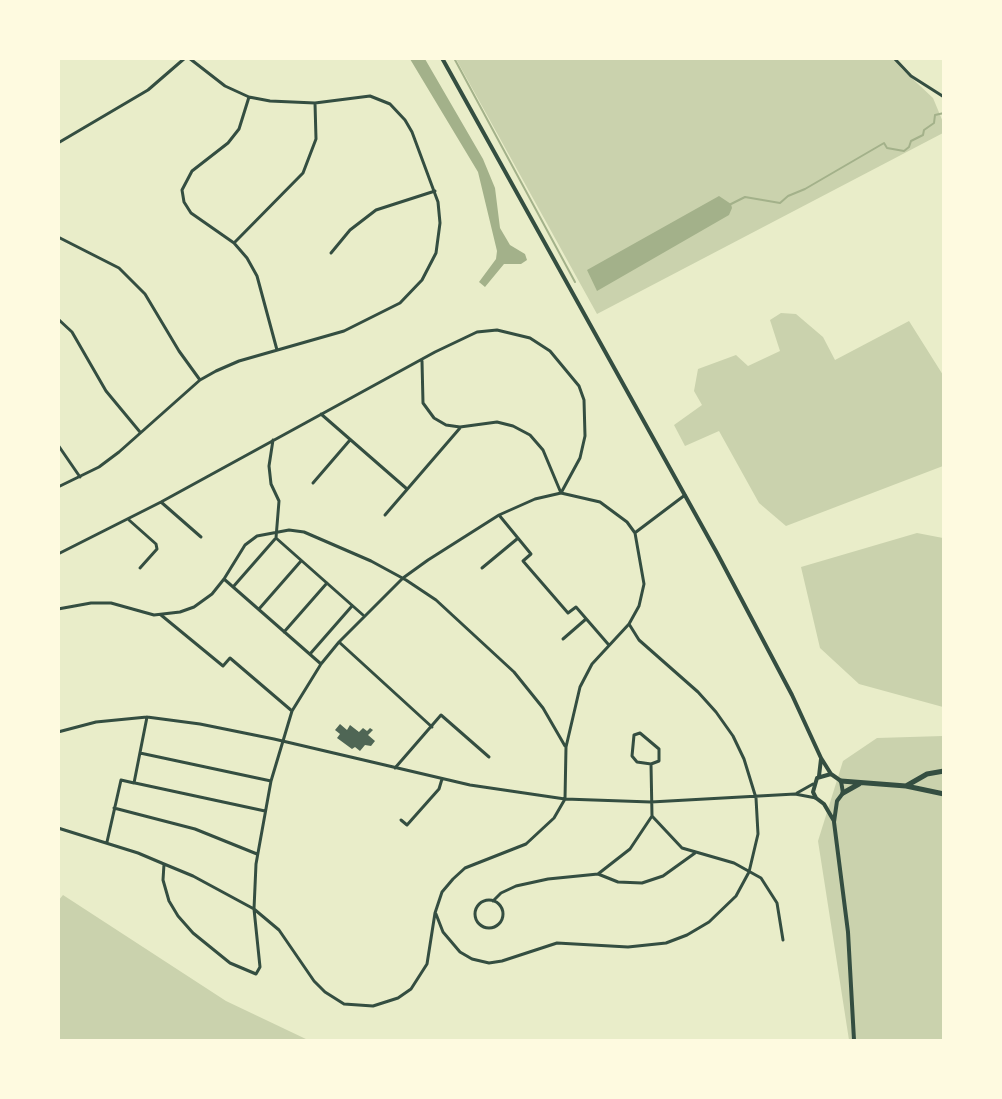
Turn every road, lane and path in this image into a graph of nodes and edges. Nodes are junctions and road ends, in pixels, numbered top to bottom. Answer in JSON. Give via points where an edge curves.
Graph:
{"nodes":[{"id":1,"x":185,"y":58,"type":"edge"},
{"id":2,"x":189,"y":58,"type":"edge"},
{"id":3,"x":442,"y":58,"type":"edge"},
{"id":4,"x":894,"y":58,"type":"edge"},
{"id":5,"x":249,"y":97,"type":"junction"},
{"id":6,"x":944,"y":97,"type":"edge"},
{"id":7,"x":315,"y":104,"type":"junction"},
{"id":8,"x":58,"y":143,"type":"edge"},
{"id":9,"x":435,"y":191,"type":"junction"},
{"id":10,"x":58,"y":237,"type":"edge"},
{"id":11,"x":234,"y":243,"type":"junction"},
{"id":12,"x":331,"y":253,"type":"dead end"},
{"id":13,"x":58,"y":319,"type":"edge"},
{"id":14,"x":277,"y":351,"type":"junction"},
{"id":15,"x":422,"y":360,"type":"junction"},
{"id":16,"x":200,"y":380,"type":"junction"},
{"id":17,"x":321,"y":414,"type":"junction"},
{"id":18,"x":460,"y":427,"type":"junction"},
{"id":19,"x":140,"y":432,"type":"junction"},
{"id":20,"x":273,"y":440,"type":"junction"},
{"id":21,"x":350,"y":440,"type":"junction"},
{"id":22,"x":58,"y":445,"type":"edge"},
{"id":23,"x":80,"y":477,"type":"junction"},
{"id":24,"x":313,"y":483,"type":"dead end"},
{"id":25,"x":58,"y":487,"type":"edge"},
{"id":26,"x":407,"y":489,"type":"junction"},
{"id":27,"x":561,"y":493,"type":"junction"},
{"id":28,"x":685,"y":495,"type":"junction"},
{"id":29,"x":160,"y":502,"type":"junction"},
{"id":30,"x":384,"y":515,"type":"dead end"},
{"id":31,"x":499,"y":515,"type":"junction"},
{"id":32,"x":128,"y":519,"type":"junction"},
{"id":33,"x":276,"y":532,"type":"junction"},
{"id":34,"x":635,"y":532,"type":"junction"},
{"id":35,"x":201,"y":537,"type":"dead end"},
{"id":36,"x":276,"y":538,"type":"junction"},
{"id":37,"x":518,"y":538,"type":"junction"},
{"id":38,"x":58,"y":554,"type":"edge"},
{"id":39,"x":301,"y":561,"type":"junction"},
{"id":40,"x":140,"y":568,"type":"dead end"},
{"id":41,"x":482,"y":568,"type":"dead end"},
{"id":42,"x":403,"y":578,"type":"junction"},
{"id":43,"x":224,"y":579,"type":"junction"},
{"id":44,"x":327,"y":583,"type":"junction"},
{"id":45,"x":233,"y":587,"type":"junction"},
{"id":46,"x":352,"y":606,"type":"junction"},
{"id":47,"x":58,"y":609,"type":"edge"},
{"id":48,"x":258,"y":610,"type":"junction"},
{"id":49,"x":161,"y":615,"type":"junction"},
{"id":50,"x":363,"y":615,"type":"junction"},
{"id":51,"x":586,"y":619,"type":"junction"},
{"id":52,"x":629,"y":624,"type":"junction"},
{"id":53,"x":284,"y":632,"type":"junction"},
{"id":54,"x":563,"y":639,"type":"dead end"},
{"id":55,"x":339,"y":642,"type":"junction"},
{"id":56,"x":608,"y":644,"type":"junction"},
{"id":57,"x":310,"y":654,"type":"junction"},
{"id":58,"x":321,"y":664,"type":"junction"},
{"id":59,"x":292,"y":711,"type":"junction"},
{"id":60,"x":147,"y":717,"type":"junction"},
{"id":61,"x":432,"y":727,"type":"junction"},
{"id":62,"x":58,"y":732,"type":"edge"},
{"id":63,"x":282,"y":740,"type":"junction"},
{"id":64,"x":566,"y":747,"type":"junction"},
{"id":65,"x":140,"y":753,"type":"junction"},
{"id":66,"x":489,"y":757,"type":"dead end"},
{"id":67,"x":821,"y":758,"type":"junction"},
{"id":68,"x":651,"y":764,"type":"junction"},
{"id":69,"x":395,"y":768,"type":"junction"},
{"id":70,"x":944,"y":771,"type":"edge"},
{"id":71,"x":831,"y":774,"type":"junction"},
{"id":72,"x":819,"y":776,"type":"junction"},
{"id":73,"x":442,"y":779,"type":"junction"},
{"id":74,"x":271,"y":781,"type":"junction"},
{"id":75,"x":842,"y":781,"type":"junction"},
{"id":76,"x":134,"y":783,"type":"junction"},
{"id":77,"x":861,"y":783,"type":"junction"},
{"id":78,"x":813,"y":784,"type":"junction"},
{"id":79,"x":906,"y":786,"type":"junction"},
{"id":80,"x":843,"y":793,"type":"junction"},
{"id":81,"x":795,"y":794,"type":"junction"},
{"id":82,"x":944,"y":794,"type":"edge"},
{"id":83,"x":756,"y":798,"type":"junction"},
{"id":84,"x":816,"y":798,"type":"junction"},
{"id":85,"x":566,"y":799,"type":"junction"},
{"id":86,"x":837,"y":801,"type":"junction"},
{"id":87,"x":651,"y":802,"type":"junction"},
{"id":88,"x":824,"y":804,"type":"junction"},
{"id":89,"x":114,"y":808,"type":"junction"},
{"id":90,"x":265,"y":811,"type":"junction"},
{"id":91,"x":652,"y":816,"type":"junction"},
{"id":92,"x":401,"y":820,"type":"dead end"},
{"id":93,"x":834,"y":822,"type":"junction"},
{"id":94,"x":58,"y":828,"type":"edge"},
{"id":95,"x":107,"y":842,"type":"junction"},
{"id":96,"x":695,"y":853,"type":"junction"},
{"id":97,"x":258,"y":854,"type":"junction"},
{"id":98,"x":164,"y":864,"type":"junction"},
{"id":99,"x":749,"y":872,"type":"junction"},
{"id":100,"x":598,"y":874,"type":"junction"},
{"id":101,"x":493,"y":901,"type":"junction"},
{"id":102,"x":254,"y":909,"type":"junction"},
{"id":103,"x":435,"y":913,"type":"junction"},
{"id":104,"x":783,"y":940,"type":"dead end"},
{"id":105,"x":854,"y":1041,"type":"edge"}],
"edges":[{"from":1,"to":8,"type":"street","via":[[148,90]]},
{"from":2,"to":5,"type":"street","via":[[225,86]]},
{"from":3,"to":28,"type":"street"},
{"from":4,"to":6,"type":"street","via":[[911,76]]},
{"from":5,"to":7,"type":"street"},
{"from":5,"to":11,"type":"street","via":[[239,129],[228,143],[192,171],[182,190],[191,213]]},
{"from":7,"to":9,"type":"street","via":[[370,96],[390,104],[412,132]]},
{"from":7,"to":11,"type":"street","via":[[315,139],[303,173]]},
{"from":9,"to":12,"type":"street","via":[[376,210],[350,230]]},
{"from":9,"to":14,"type":"street","via":[[440,223],[436,253],[422,280],[400,303],[344,331]]},
{"from":10,"to":16,"type":"street","via":[[119,268],[145,294]]},
{"from":11,"to":14,"type":"street","via":[[256,276]]},
{"from":13,"to":19,"type":"street","via":[[72,332],[106,391]]},
{"from":14,"to":16,"type":"street","via":[[239,361]]},
{"from":15,"to":17,"type":"street"},
{"from":15,"to":18,"type":"street","via":[[423,403],[434,418]]},
{"from":15,"to":27,"type":"street","via":[[469,335],[497,330],[516,333],[550,351],[579,386],[586,419],[580,458]]},
{"from":16,"to":19,"type":"street"},
{"from":17,"to":20,"type":"street"},
{"from":17,"to":21,"type":"street"},
{"from":18,"to":26,"type":"street"},
{"from":18,"to":27,"type":"street","via":[[497,422],[530,435],[543,450]]},
{"from":19,"to":23,"type":"street","via":[[119,452]]},
{"from":20,"to":29,"type":"street"},
{"from":20,"to":33,"type":"street","via":[[269,466],[271,484],[279,501]]},
{"from":21,"to":24,"type":"street"},
{"from":21,"to":26,"type":"street"},
{"from":22,"to":23,"type":"street"},
{"from":23,"to":25,"type":"street"},
{"from":26,"to":30,"type":"street"},
{"from":27,"to":31,"type":"street"},
{"from":27,"to":34,"type":"street","via":[[600,502]]},
{"from":28,"to":34,"type":"street"},
{"from":28,"to":67,"type":"street","via":[[792,695]]},
{"from":29,"to":32,"type":"street"},
{"from":29,"to":35,"type":"street"},
{"from":31,"to":37,"type":"street"},
{"from":31,"to":42,"type":"street"},
{"from":32,"to":38,"type":"street"},
{"from":32,"to":40,"type":"street","via":[[156,544],[157,549]]},
{"from":33,"to":36,"type":"street"},
{"from":33,"to":42,"type":"street","via":[[304,532],[332,542]]},
{"from":33,"to":43,"type":"street","via":[[257,536],[245,545]]},
{"from":34,"to":52,"type":"street","via":[[644,584],[639,606]]},
{"from":36,"to":39,"type":"street"},
{"from":36,"to":45,"type":"street"},
{"from":37,"to":41,"type":"street"},
{"from":37,"to":51,"type":"street","via":[[531,554],[523,561],[568,613],[576,607]]},
{"from":39,"to":44,"type":"street"},
{"from":39,"to":48,"type":"street"},
{"from":42,"to":50,"type":"street"},
{"from":42,"to":64,"type":"street","via":[[436,600],[506,664],[543,708]]},
{"from":43,"to":45,"type":"street"},
{"from":43,"to":49,"type":"street","via":[[194,607]]},
{"from":44,"to":46,"type":"street"},
{"from":44,"to":53,"type":"street"},
{"from":45,"to":48,"type":"street"},
{"from":46,"to":50,"type":"street"},
{"from":46,"to":57,"type":"street"},
{"from":47,"to":49,"type":"street","via":[[73,604],[111,603]]},
{"from":48,"to":53,"type":"street"},
{"from":49,"to":59,"type":"street","via":[[223,666],[230,658]]},
{"from":50,"to":55,"type":"street"},
{"from":51,"to":54,"type":"street"},
{"from":51,"to":56,"type":"street"},
{"from":52,"to":56,"type":"street"},
{"from":52,"to":83,"type":"street","via":[[639,640],[716,712],[744,759]]},
{"from":53,"to":57,"type":"street"},
{"from":55,"to":58,"type":"street"},
{"from":55,"to":61,"type":"street"},
{"from":56,"to":64,"type":"street","via":[[580,687]]},
{"from":57,"to":58,"type":"street"},
{"from":58,"to":59,"type":"street"},
{"from":59,"to":63,"type":"street"},
{"from":60,"to":62,"type":"street","via":[[96,722]]},
{"from":60,"to":63,"type":"street"},
{"from":60,"to":65,"type":"street"},
{"from":61,"to":66,"type":"street","via":[[441,715]]},
{"from":61,"to":69,"type":"street"},
{"from":63,"to":69,"type":"street"},
{"from":63,"to":74,"type":"street"},
{"from":64,"to":85,"type":"street"},
{"from":65,"to":74,"type":"street"},
{"from":65,"to":76,"type":"street"},
{"from":67,"to":71,"type":"street"},
{"from":67,"to":72,"type":"street"},
{"from":68,"to":68,"type":"street","via":[[659,761],[659,749],[640,733],[634,735],[632,756],[637,762]]},
{"from":68,"to":87,"type":"street"},
{"from":69,"to":73,"type":"street"},
{"from":70,"to":79,"type":"highway","via":[[927,774]]},
{"from":71,"to":72,"type":"street"},
{"from":71,"to":75,"type":"street"},
{"from":72,"to":78,"type":"street"},
{"from":73,"to":85,"type":"street"},
{"from":73,"to":92,"type":"street","via":[[439,789],[407,825]]},
{"from":74,"to":90,"type":"street"},
{"from":75,"to":77,"type":"highway"},
{"from":75,"to":80,"type":"street"},
{"from":76,"to":89,"type":"street","via":[[121,780]]},
{"from":76,"to":90,"type":"street"},
{"from":77,"to":79,"type":"highway"},
{"from":77,"to":80,"type":"highway"},
{"from":78,"to":81,"type":"street"},
{"from":78,"to":84,"type":"street"},
{"from":79,"to":82,"type":"highway"},
{"from":80,"to":86,"type":"street"},
{"from":81,"to":83,"type":"street"},
{"from":81,"to":84,"type":"street"},
{"from":83,"to":87,"type":"street"},
{"from":83,"to":99,"type":"street","via":[[758,834]]},
{"from":84,"to":88,"type":"street"},
{"from":85,"to":87,"type":"street"},
{"from":85,"to":103,"type":"street","via":[[554,818],[526,844],[465,868],[442,892]]},
{"from":86,"to":88,"type":"street"},
{"from":86,"to":93,"type":"street"},
{"from":87,"to":91,"type":"street"},
{"from":88,"to":93,"type":"street"},
{"from":89,"to":95,"type":"street"},
{"from":89,"to":97,"type":"street","via":[[195,829]]},
{"from":90,"to":97,"type":"street"},
{"from":91,"to":96,"type":"street","via":[[670,838]]},
{"from":91,"to":100,"type":"street","via":[[630,849]]},
{"from":93,"to":105,"type":"street","via":[[847,923]]},
{"from":94,"to":95,"type":"street"},
{"from":95,"to":98,"type":"street"},
{"from":96,"to":99,"type":"street","via":[[721,858]]},
{"from":96,"to":100,"type":"street","via":[[663,876],[642,883],[618,882]]},
{"from":97,"to":102,"type":"street"},
{"from":98,"to":102,"type":"street"},
{"from":98,"to":102,"type":"street","via":[[169,901],[178,916],[230,963],[256,974],[260,967]]},
{"from":99,"to":103,"type":"street","via":[[736,896],[710,922],[687,935],[643,947],[557,943],[489,963],[460,952],[443,932]]},
{"from":99,"to":104,"type":"street","via":[[761,878],[777,903]]},
{"from":100,"to":101,"type":"street","via":[[516,886],[501,892]]},
{"from":101,"to":101,"type":"street","via":[[482,902],[476,912],[479,923],[485,927],[493,927],[501,920],[501,909]]},
{"from":102,"to":103,"type":"street","via":[[279,930],[325,992],[353,1006],[382,1004],[411,988],[427,964]]}]}
